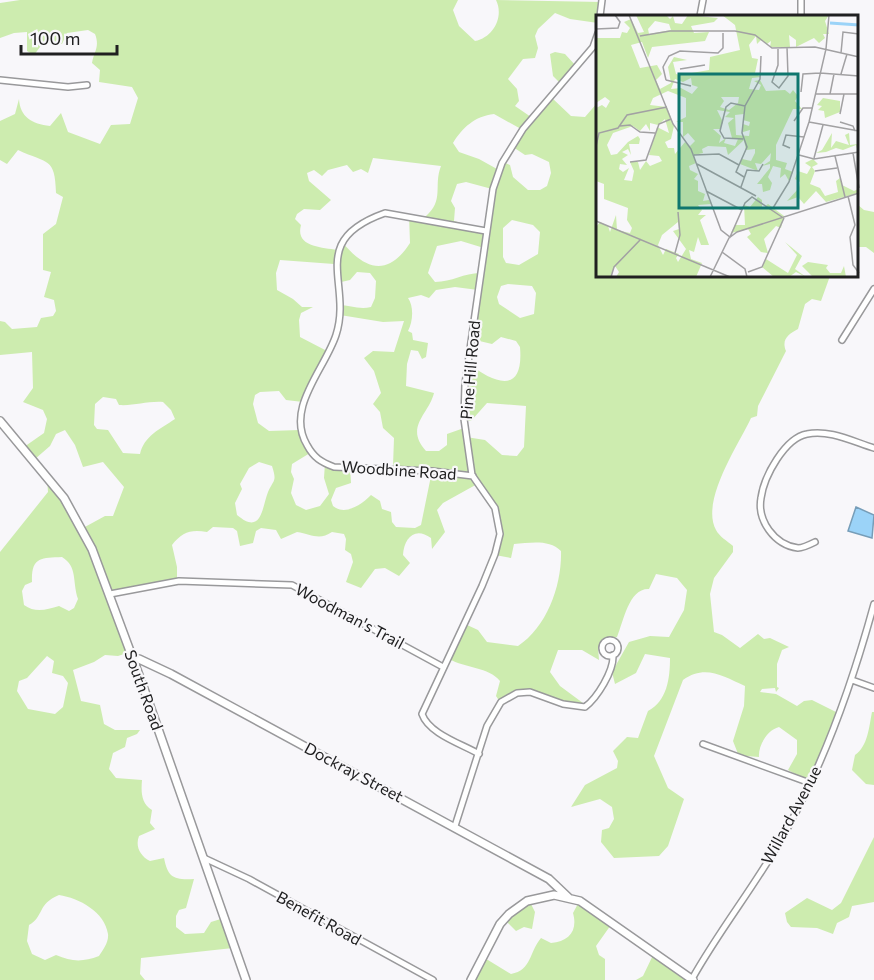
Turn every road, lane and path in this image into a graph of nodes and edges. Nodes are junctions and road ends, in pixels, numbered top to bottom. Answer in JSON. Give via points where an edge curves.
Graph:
{"nodes":[{"id":1,"x":602,"y":0,"type":"edge"},
{"id":2,"x":703,"y":0,"type":"edge"},
{"id":3,"x":600,"y":15,"type":"edge"},
{"id":4,"x":700,"y":15,"type":"edge"},
{"id":5,"x":596,"y":38,"type":"edge"},
{"id":6,"x":0,"y":80,"type":"edge"},
{"id":7,"x":87,"y":85,"type":"dead end"},
{"id":8,"x":486,"y":231,"type":"junction"},
{"id":9,"x":874,"y":289,"type":"edge"},
{"id":10,"x":842,"y":340,"type":"dead end"},
{"id":11,"x":0,"y":422,"type":"edge"},
{"id":12,"x":874,"y":448,"type":"edge"},
{"id":13,"x":473,"y":476,"type":"junction"},
{"id":14,"x":815,"y":542,"type":"dead end"},
{"id":15,"x":110,"y":594,"type":"junction"},
{"id":16,"x":874,"y":604,"type":"edge"},
{"id":17,"x":613,"y":655,"type":"dead end"},
{"id":18,"x":133,"y":659,"type":"junction"},
{"id":19,"x":443,"y":667,"type":"junction"},
{"id":20,"x":852,"y":680,"type":"junction"},
{"id":21,"x":874,"y":688,"type":"edge"},
{"id":22,"x":702,"y":744,"type":"dead end"},
{"id":23,"x":479,"y":754,"type":"junction"},
{"id":24,"x":810,"y":783,"type":"junction"},
{"id":25,"x":455,"y":826,"type":"junction"},
{"id":26,"x":204,"y":858,"type":"junction"},
{"id":27,"x":569,"y":898,"type":"junction"},
{"id":28,"x":246,"y":980,"type":"edge"},
{"id":29,"x":433,"y":980,"type":"edge"},
{"id":30,"x":471,"y":980,"type":"edge"},
{"id":31,"x":693,"y":980,"type":"edge"}],
"edges":[{"from":1,"to":3,"type":"street"},
{"from":2,"to":4,"type":"street"},
{"from":5,"to":8,"type":"street","name":"Pine Hill Road","via":[[523,129],[502,163]]},
{"from":6,"to":7,"type":"street","via":[[68,87]]},
{"from":8,"to":13,"type":"street","name":"Pine Hill Road","via":[[464,402]]},
{"from":8,"to":13,"type":"street","name":"Woodbine Road","via":[[385,213],[344,241],[335,269],[339,311],[336,334],[305,399],[300,419],[300,430],[312,454],[334,467]]},
{"from":9,"to":10,"type":"street"},
{"from":11,"to":15,"type":"street","name":"South Road","via":[[64,498],[84,531]]},
{"from":12,"to":14,"type":"street","via":[[809,433],[786,446],[777,460],[761,497],[763,521],[769,531],[791,546],[800,548]]},
{"from":13,"to":19,"type":"street","name":"Pine Hill Road","via":[[495,508],[500,534],[482,586]]},
{"from":15,"to":18,"type":"street","name":"South Road"},
{"from":15,"to":19,"type":"street","name":"Woodman's Trail","via":[[178,581],[292,585]]},
{"from":16,"to":20,"type":"street","name":"Willard Avenue"},
{"from":17,"to":23,"type":"street","via":[[599,691],[585,707],[562,704],[530,692],[517,693],[501,702],[487,726]]},
{"from":18,"to":25,"type":"street","name":"Dockray Street","via":[[171,674]]},
{"from":18,"to":26,"type":"street","name":"South Road"},
{"from":19,"to":23,"type":"street","name":"Pine Hill Road","via":[[422,714],[424,721]]},
{"from":20,"to":21,"type":"street"},
{"from":20,"to":24,"type":"street","name":"Willard Avenue"},
{"from":22,"to":24,"type":"street"},
{"from":23,"to":25,"type":"street"},
{"from":24,"to":31,"type":"street","name":"Willard Avenue","via":[[787,830]]},
{"from":25,"to":27,"type":"street","name":"Dockray Street","via":[[549,879]]},
{"from":26,"to":28,"type":"street","name":"South Road"},
{"from":26,"to":29,"type":"street","name":"Benefit Road"},
{"from":27,"to":30,"type":"street","via":[[539,897],[517,907],[500,924]]},
{"from":27,"to":31,"type":"street","via":[[595,909]]}]}
